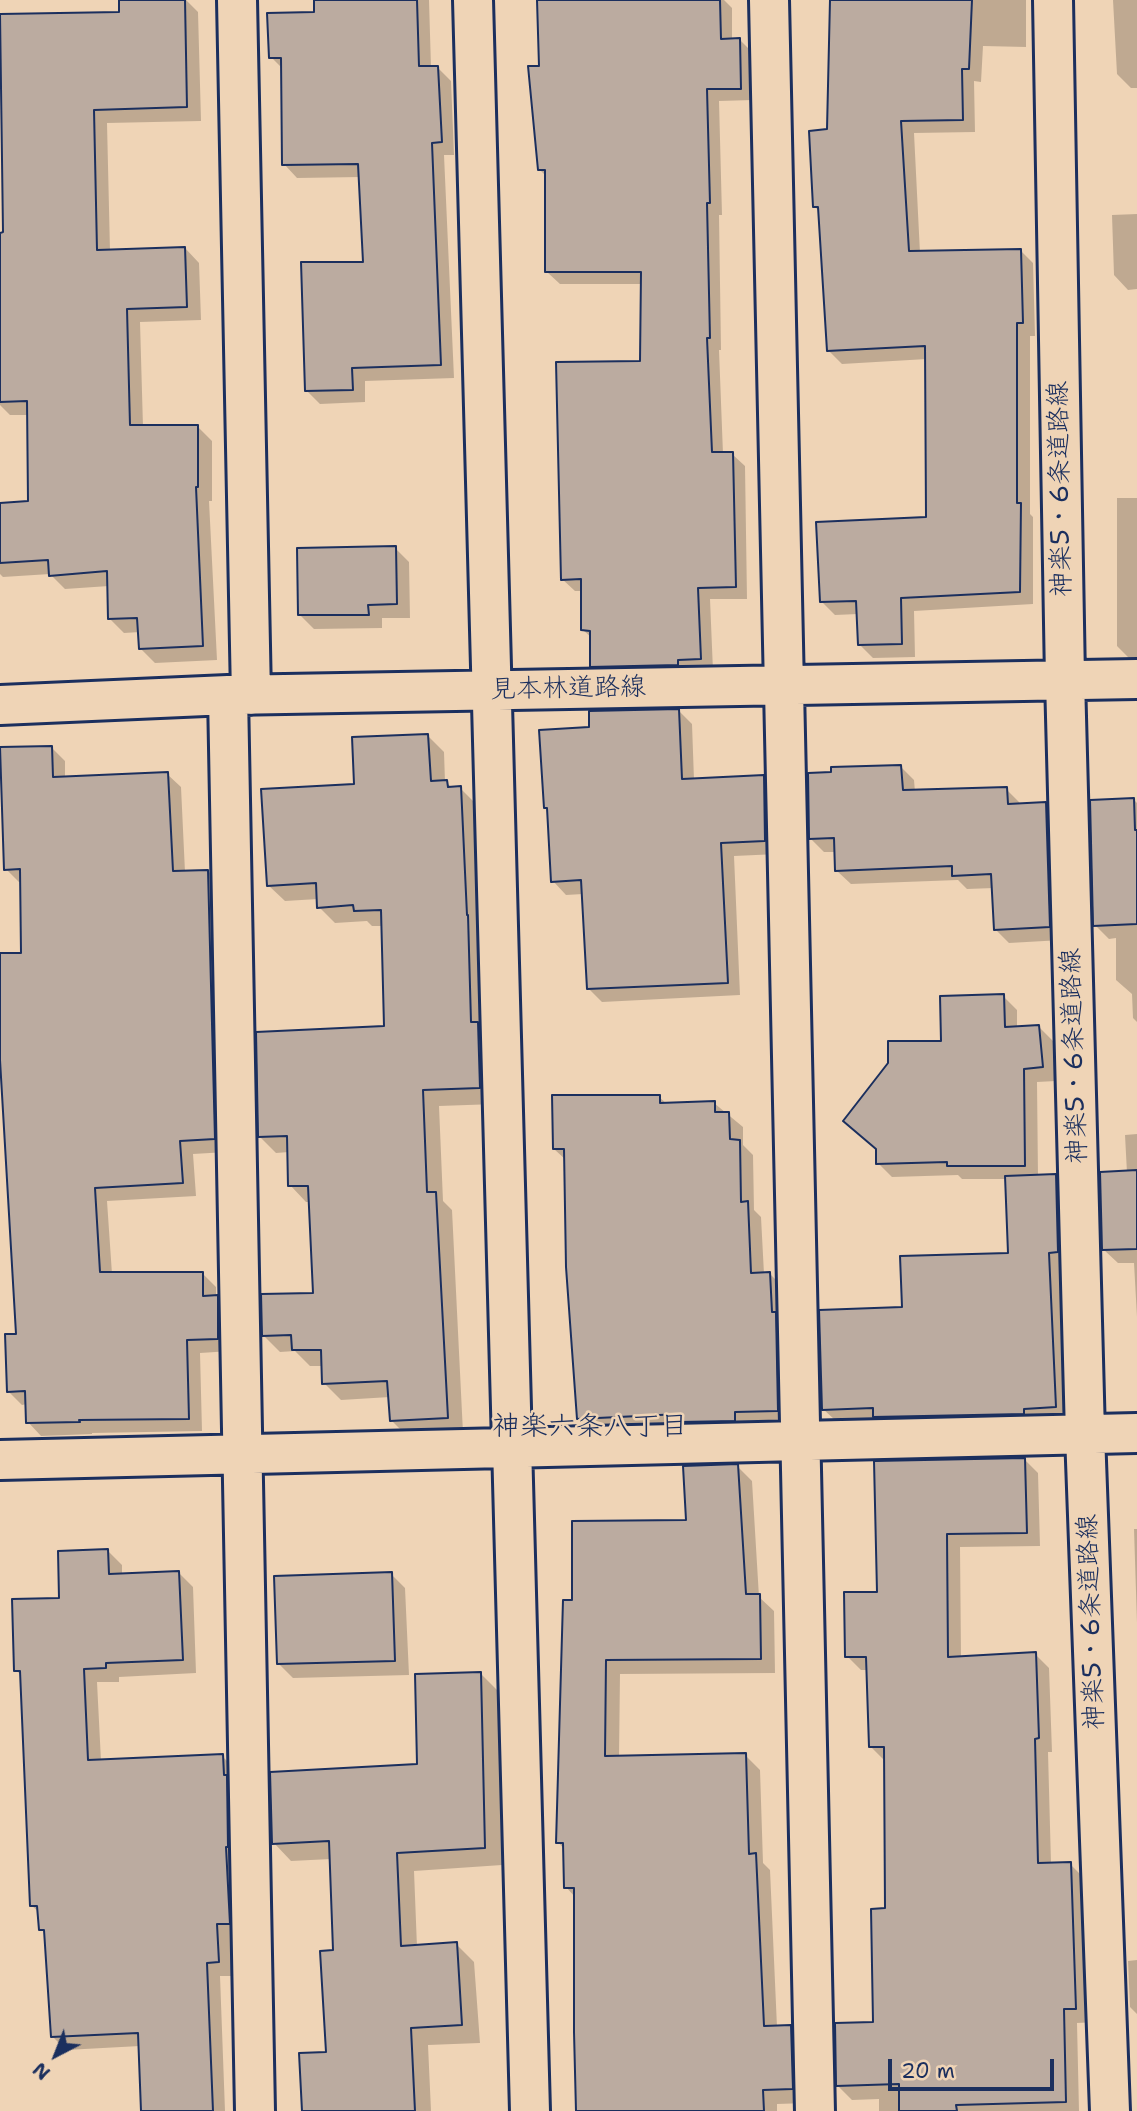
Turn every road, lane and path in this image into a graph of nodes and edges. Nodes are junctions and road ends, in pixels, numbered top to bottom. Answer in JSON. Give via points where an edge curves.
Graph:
{"nodes":[{"id":1,"x":237,"y":0,"type":"edge"},
{"id":2,"x":473,"y":0,"type":"edge"},
{"id":3,"x":769,"y":0,"type":"edge"},
{"id":4,"x":1053,"y":0,"type":"edge"},
{"id":5,"x":1065,"y":679,"type":"junction"},
{"id":6,"x":1137,"y":679,"type":"edge"},
{"id":7,"x":783,"y":684,"type":"junction"},
{"id":8,"x":492,"y":691,"type":"junction"},
{"id":9,"x":240,"y":695,"type":"junction"},
{"id":10,"x":0,"y":705,"type":"edge"},
{"id":11,"x":1137,"y":1433,"type":"edge"},
{"id":12,"x":1085,"y":1434,"type":"junction"},
{"id":13,"x":800,"y":1442,"type":"junction"},
{"id":14,"x":512,"y":1448,"type":"junction"},
{"id":15,"x":243,"y":1455,"type":"junction"},
{"id":16,"x":0,"y":1460,"type":"edge"},
{"id":17,"x":255,"y":2111,"type":"edge"},
{"id":18,"x":530,"y":2111,"type":"edge"},
{"id":19,"x":815,"y":2111,"type":"edge"},
{"id":20,"x":1110,"y":2111,"type":"edge"}],
"edges":[{"from":1,"to":9,"type":"street"},
{"from":2,"to":8,"type":"street"},
{"from":3,"to":7,"type":"street"},
{"from":4,"to":5,"type":"street","name":"神楽5・6条道路線"},
{"from":5,"to":6,"type":"street","name":"見本林道路線"},
{"from":5,"to":7,"type":"street","name":"見本林道路線"},
{"from":5,"to":12,"type":"street","name":"神楽5・6条道路線"},
{"from":7,"to":8,"type":"street","name":"見本林道路線"},
{"from":7,"to":13,"type":"street"},
{"from":8,"to":9,"type":"street","name":"見本林道路線"},
{"from":8,"to":14,"type":"street"},
{"from":9,"to":10,"type":"street","name":"見本林道路線"},
{"from":9,"to":15,"type":"street"},
{"from":11,"to":12,"type":"street"},
{"from":12,"to":13,"type":"street"},
{"from":12,"to":20,"type":"street","name":"神楽5・6条道路線"},
{"from":13,"to":14,"type":"street"},
{"from":13,"to":19,"type":"street"},
{"from":14,"to":15,"type":"street"},
{"from":14,"to":18,"type":"street"},
{"from":15,"to":16,"type":"street"},
{"from":15,"to":17,"type":"street"}]}
